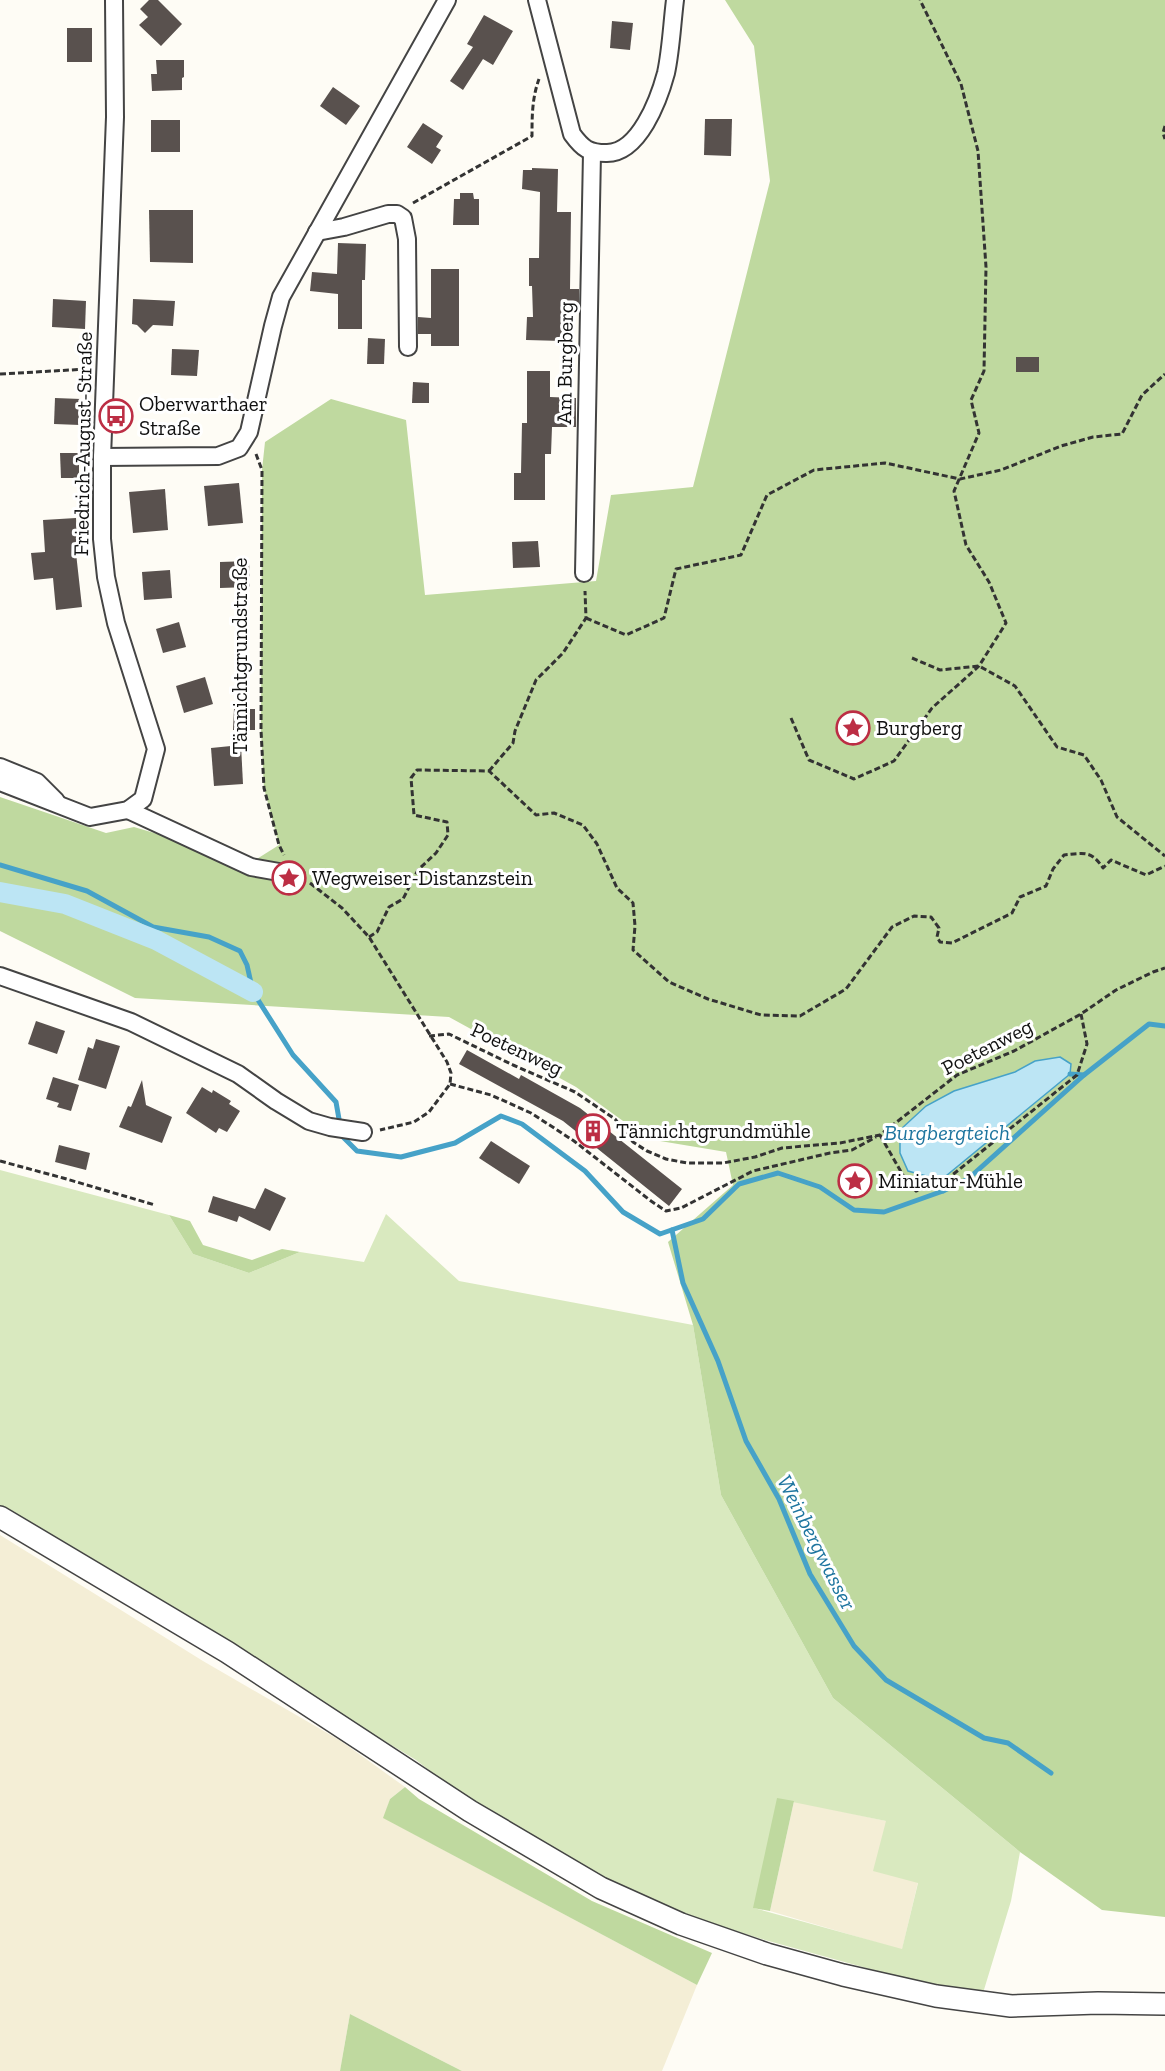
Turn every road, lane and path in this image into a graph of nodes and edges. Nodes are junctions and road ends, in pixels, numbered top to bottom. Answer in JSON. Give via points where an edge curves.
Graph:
{"nodes":[{"id":1,"x":114,"y":0,"type":"edge"},
{"id":2,"x":447,"y":0,"type":"edge"},
{"id":3,"x":537,"y":0,"type":"edge"},
{"id":4,"x":675,"y":0,"type":"edge"},
{"id":5,"x":920,"y":0,"type":"edge"},
{"id":6,"x":549,"y":53,"type":"junction"},
{"id":7,"x":1165,"y":126,"type":"edge"},
{"id":8,"x":1164,"y":133,"type":"edge"},
{"id":9,"x":1165,"y":139,"type":"edge"},
{"id":10,"x":592,"y":153,"type":"junction"},
{"id":11,"x":397,"y":214,"type":"junction"},
{"id":12,"x":318,"y":232,"type":"junction"},
{"id":13,"x":408,"y":347,"type":"dead end"},
{"id":14,"x":105,"y":368,"type":"junction"},
{"id":15,"x":0,"y":374,"type":"edge"},
{"id":16,"x":1165,"y":374,"type":"edge"},
{"id":17,"x":249,"y":432,"type":"junction"},
{"id":18,"x":102,"y":458,"type":"junction"},
{"id":19,"x":960,"y":479,"type":"junction"},
{"id":20,"x":584,"y":573,"type":"joint"},
{"id":21,"x":586,"y":618,"type":"junction"},
{"id":22,"x":912,"y":658,"type":"dead end"},
{"id":23,"x":979,"y":666,"type":"junction"},
{"id":24,"x":791,"y":718,"type":"dead end"},
{"id":25,"x":0,"y":767,"type":"edge"},
{"id":26,"x":489,"y":771,"type":"junction"},
{"id":27,"x":0,"y":782,"type":"edge"},
{"id":28,"x":63,"y":807,"type":"junction"},
{"id":29,"x":128,"y":810,"type":"junction"},
{"id":30,"x":1165,"y":856,"type":"edge"},
{"id":31,"x":1165,"y":866,"type":"edge"},
{"id":32,"x":296,"y":875,"type":"junction"},
{"id":33,"x":369,"y":937,"type":"junction"},
{"id":34,"x":1165,"y":968,"type":"edge"},
{"id":35,"x":0,"y":976,"type":"edge"},
{"id":36,"x":1081,"y":1014,"type":"junction"},
{"id":37,"x":429,"y":1036,"type":"junction"},
{"id":38,"x":450,"y":1084,"type":"junction"},
{"id":39,"x":363,"y":1132,"type":"joint"},
{"id":40,"x":880,"y":1135,"type":"junction"},
{"id":41,"x":0,"y":1161,"type":"edge"},
{"id":42,"x":155,"y":1205,"type":"dead end"},
{"id":43,"x":0,"y":1517,"type":"edge"},
{"id":44,"x":1165,"y":2004,"type":"edge"}],
"edges":[{"from":1,"to":14,"type":"street","name":"Friedrich-August-Straße","via":[[115,117]]},
{"from":2,"to":12,"type":"street"},
{"from":3,"to":6,"type":"street"},
{"from":4,"to":10,"type":"street","via":[[666,74],[647,122],[624,148]]},
{"from":5,"to":19,"type":"path","via":[[961,84],[978,151],[986,267],[984,371],[971,400],[979,433]]},
{"from":6,"to":10,"type":"street","via":[[572,134]]},
{"from":6,"to":11,"type":"path","via":[[536,90],[532,136]]},
{"from":7,"to":8,"type":"path"},
{"from":8,"to":9,"type":"path"},
{"from":10,"to":20,"type":"street","name":"Am Burgberg"},
{"from":11,"to":12,"type":"street"},
{"from":11,"to":13,"type":"street","via":[[406,225]]},
{"from":12,"to":17,"type":"street","via":[[281,297]]},
{"from":14,"to":15,"type":"path"},
{"from":14,"to":18,"type":"street","name":"Friedrich-August-Straße"},
{"from":16,"to":19,"type":"path","via":[[1142,395],[1122,434],[1093,437],[1001,470]]},
{"from":17,"to":18,"type":"street","via":[[239,448],[218,456]]},
{"from":17,"to":32,"type":"path","name":"Tännichtgrundstraße","via":[[261,470],[264,788],[279,845]]},
{"from":18,"to":29,"type":"street","name":"Friedrich-August-Straße","via":[[106,577],[116,623],[156,749],[143,799]]},
{"from":19,"to":21,"type":"path","via":[[885,463],[814,470],[767,495],[741,555],[676,569],[664,618],[626,635]]},
{"from":19,"to":23,"type":"path","via":[[954,491],[966,544],[989,582],[1006,622]]},
{"from":20,"to":21,"type":"path"},
{"from":21,"to":26,"type":"path","via":[[563,653],[536,680],[513,743]]},
{"from":22,"to":23,"type":"path","via":[[940,670]]},
{"from":23,"to":24,"type":"path","via":[[932,708],[894,761],[854,779],[809,760]]},
{"from":23,"to":30,"type":"path","via":[[1015,686],[1057,747],[1084,755],[1101,780],[1117,817]]},
{"from":25,"to":28,"type":"street","via":[[37,782]]},
{"from":26,"to":31,"type":"path","via":[[536,815],[554,813],[583,825],[597,843],[617,888],[633,903],[633,950],[669,982],[761,1015],[800,1017],[846,989],[892,927],[914,916],[931,917],[939,928],[940,942],[952,943],[1012,913],[1020,897],[1046,886],[1064,855],[1086,853],[1095,856],[1103,868],[1111,860],[1146,875]]},
{"from":26,"to":33,"type":"path","via":[[417,770],[411,778],[414,815],[447,822],[448,835],[418,870],[404,899],[389,907],[377,932]]},
{"from":27,"to":28,"type":"street"},
{"from":28,"to":29,"type":"street","via":[[90,817]]},
{"from":29,"to":32,"type":"street","via":[[251,867]]},
{"from":32,"to":33,"type":"path","name":"Tännichtgrundstraße","via":[[342,908]]},
{"from":33,"to":37,"type":"path","name":"Tännichtgrundstraße"},
{"from":34,"to":36,"type":"path","name":"Poetenweg","via":[[1116,990]]},
{"from":35,"to":39,"type":"street","via":[[130,1022],[238,1074],[309,1121]]},
{"from":36,"to":40,"type":"path","name":"Poetenweg","via":[[1014,1051],[957,1075]]},
{"from":36,"to":40,"type":"path","via":[[1087,1044],[1077,1075],[946,1180],[916,1191]]},
{"from":37,"to":38,"type":"path","name":"Tännichtgrundstraße","via":[[447,1062]]},
{"from":37,"to":40,"type":"path","name":"Poetenweg","via":[[449,1034],[575,1092],[615,1119],[633,1142],[666,1159],[723,1163],[782,1148]]},
{"from":38,"to":39,"type":"path","via":[[429,1112],[414,1122]]},
{"from":38,"to":40,"type":"path","via":[[491,1095],[531,1113],[666,1211],[681,1208],[753,1171],[852,1150]]},
{"from":41,"to":42,"type":"path"},
{"from":43,"to":44,"type":"street","via":[[227,1652],[470,1811],[601,1888],[681,1924],[767,1954],[936,1996],[1011,2006]]}]}
